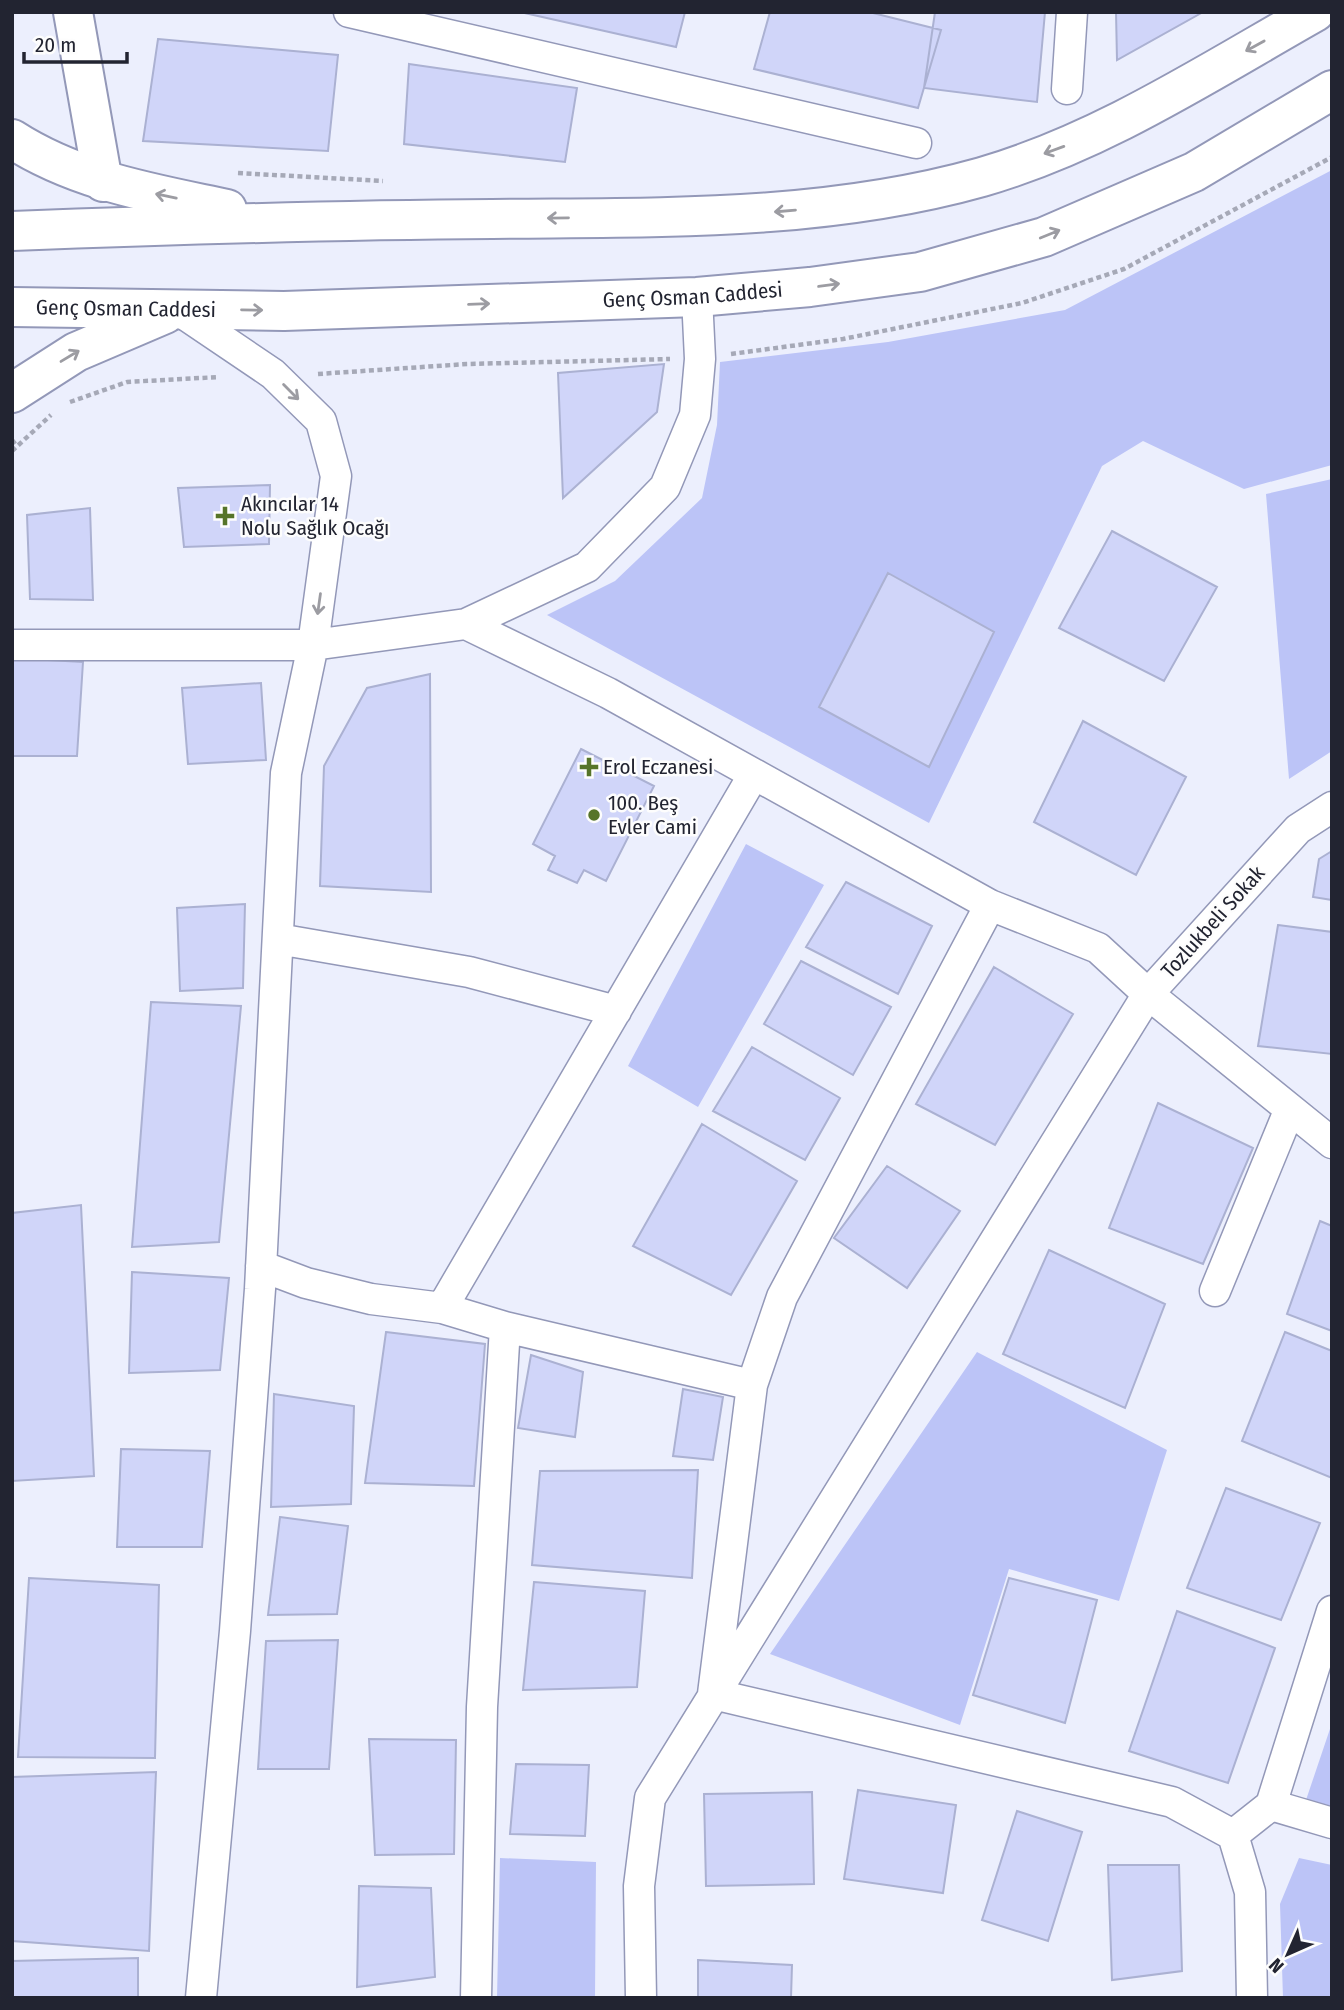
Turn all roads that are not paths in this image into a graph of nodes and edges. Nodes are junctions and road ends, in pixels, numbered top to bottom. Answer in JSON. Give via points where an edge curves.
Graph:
{"nodes":[{"id":1,"x":73,"y":12,"type":"edge"},
{"id":2,"x":349,"y":12,"type":"edge"},
{"id":3,"x":1072,"y":12,"type":"edge"},
{"id":4,"x":1315,"y":12,"type":"edge"},
{"id":5,"x":1067,"y":89,"type":"dead end"},
{"id":6,"x":1332,"y":90,"type":"edge"},
{"id":7,"x":12,"y":139,"type":"edge"},
{"id":8,"x":916,"y":143,"type":"dead end"},
{"id":9,"x":103,"y":182,"type":"junction"},
{"id":10,"x":281,"y":221,"type":"junction"},
{"id":11,"x":12,"y":231,"type":"edge"},
{"id":12,"x":697,"y":297,"type":"junction"},
{"id":13,"x":12,"y":306,"type":"edge"},
{"id":14,"x":177,"y":309,"type":"junction"},
{"id":15,"x":12,"y":393,"type":"edge"},
{"id":16,"x":466,"y":624,"type":"junction"},
{"id":17,"x":12,"y":645,"type":"edge"},
{"id":18,"x":313,"y":645,"type":"junction"},
{"id":19,"x":754,"y":774,"type":"junction"},
{"id":20,"x":1332,"y":807,"type":"edge"},
{"id":21,"x":990,"y":905,"type":"junction"},
{"id":22,"x":278,"y":939,"type":"junction"},
{"id":23,"x":1148,"y":994,"type":"junction"},
{"id":24,"x":616,"y":1011,"type":"junction"},
{"id":25,"x":1289,"y":1111,"type":"junction"},
{"id":26,"x":1332,"y":1143,"type":"edge"},
{"id":27,"x":261,"y":1266,"type":"junction"},
{"id":28,"x":1215,"y":1291,"type":"dead end"},
{"id":29,"x":442,"y":1308,"type":"junction"},
{"id":30,"x":505,"y":1327,"type":"junction"},
{"id":31,"x":752,"y":1385,"type":"junction"},
{"id":32,"x":1332,"y":1611,"type":"edge"},
{"id":33,"x":713,"y":1694,"type":"junction"},
{"id":34,"x":1271,"y":1805,"type":"junction"},
{"id":35,"x":1332,"y":1823,"type":"edge"},
{"id":36,"x":1233,"y":1835,"type":"junction"},
{"id":37,"x":201,"y":1998,"type":"edge"},
{"id":38,"x":476,"y":1998,"type":"edge"},
{"id":39,"x":641,"y":1998,"type":"edge"},
{"id":40,"x":1252,"y":1998,"type":"edge"}],
"edges":[{"from":1,"to":9,"type":"main road"},
{"from":2,"to":8,"type":"street"},
{"from":3,"to":5,"type":"street"},
{"from":4,"to":10,"type":"main road","one_way":true,"via":[[1100,133],[983,176],[858,205],[730,216]]},
{"from":12,"to":6,"type":"main road","name":"Genç Osman Caddesi","one_way":true,"via":[[920,272],[1044,237],[1194,172]]},
{"from":7,"to":9,"type":"main road","via":[[41,158]]},
{"from":10,"to":9,"type":"main road","one_way":true},
{"from":10,"to":11,"type":"main road"},
{"from":14,"to":12,"type":"main road","name":"Genç Osman Caddesi","one_way":true,"via":[[284,311]]},
{"from":12,"to":16,"type":"street","via":[[700,359],[695,415],[665,487],[587,567]]},
{"from":13,"to":14,"type":"main road","name":"Genç Osman Caddesi"},
{"from":15,"to":14,"type":"main road","one_way":true,"via":[[76,352]]},
{"from":14,"to":18,"type":"street","one_way":true,"via":[[272,374],[321,421],[336,476]]},
{"from":16,"to":18,"type":"street"},
{"from":16,"to":19,"type":"street","via":[[608,693]]},
{"from":17,"to":18,"type":"street"},
{"from":18,"to":22,"type":"street","via":[[286,773]]},
{"from":19,"to":21,"type":"street"},
{"from":19,"to":24,"type":"street"},
{"from":20,"to":23,"type":"street","name":"Tozlukbeli Sokak","via":[[1298,829]]},
{"from":21,"to":23,"type":"street","via":[[1098,948]]},
{"from":21,"to":31,"type":"street","via":[[782,1297]]},
{"from":22,"to":24,"type":"street","via":[[469,972]]},
{"from":22,"to":27,"type":"street"},
{"from":23,"to":25,"type":"street","name":"Tozlukbeli Sokak"},
{"from":23,"to":33,"type":"street"},
{"from":24,"to":29,"type":"street"},
{"from":25,"to":26,"type":"street","name":"Tozlukbeli Sokak"},
{"from":25,"to":28,"type":"street"},
{"from":27,"to":29,"type":"street","via":[[371,1299]]},
{"from":27,"to":37,"type":"street","via":[[235,1631]]},
{"from":29,"to":30,"type":"street"},
{"from":30,"to":31,"type":"street"},
{"from":30,"to":38,"type":"street","via":[[482,1707]]},
{"from":31,"to":33,"type":"street"},
{"from":32,"to":34,"type":"street"},
{"from":33,"to":36,"type":"street","via":[[1172,1802]]},
{"from":33,"to":39,"type":"street","via":[[650,1798],[639,1886]]},
{"from":34,"to":35,"type":"street"},
{"from":34,"to":36,"type":"street"},
{"from":36,"to":40,"type":"street","via":[[1250,1892]]}]}
